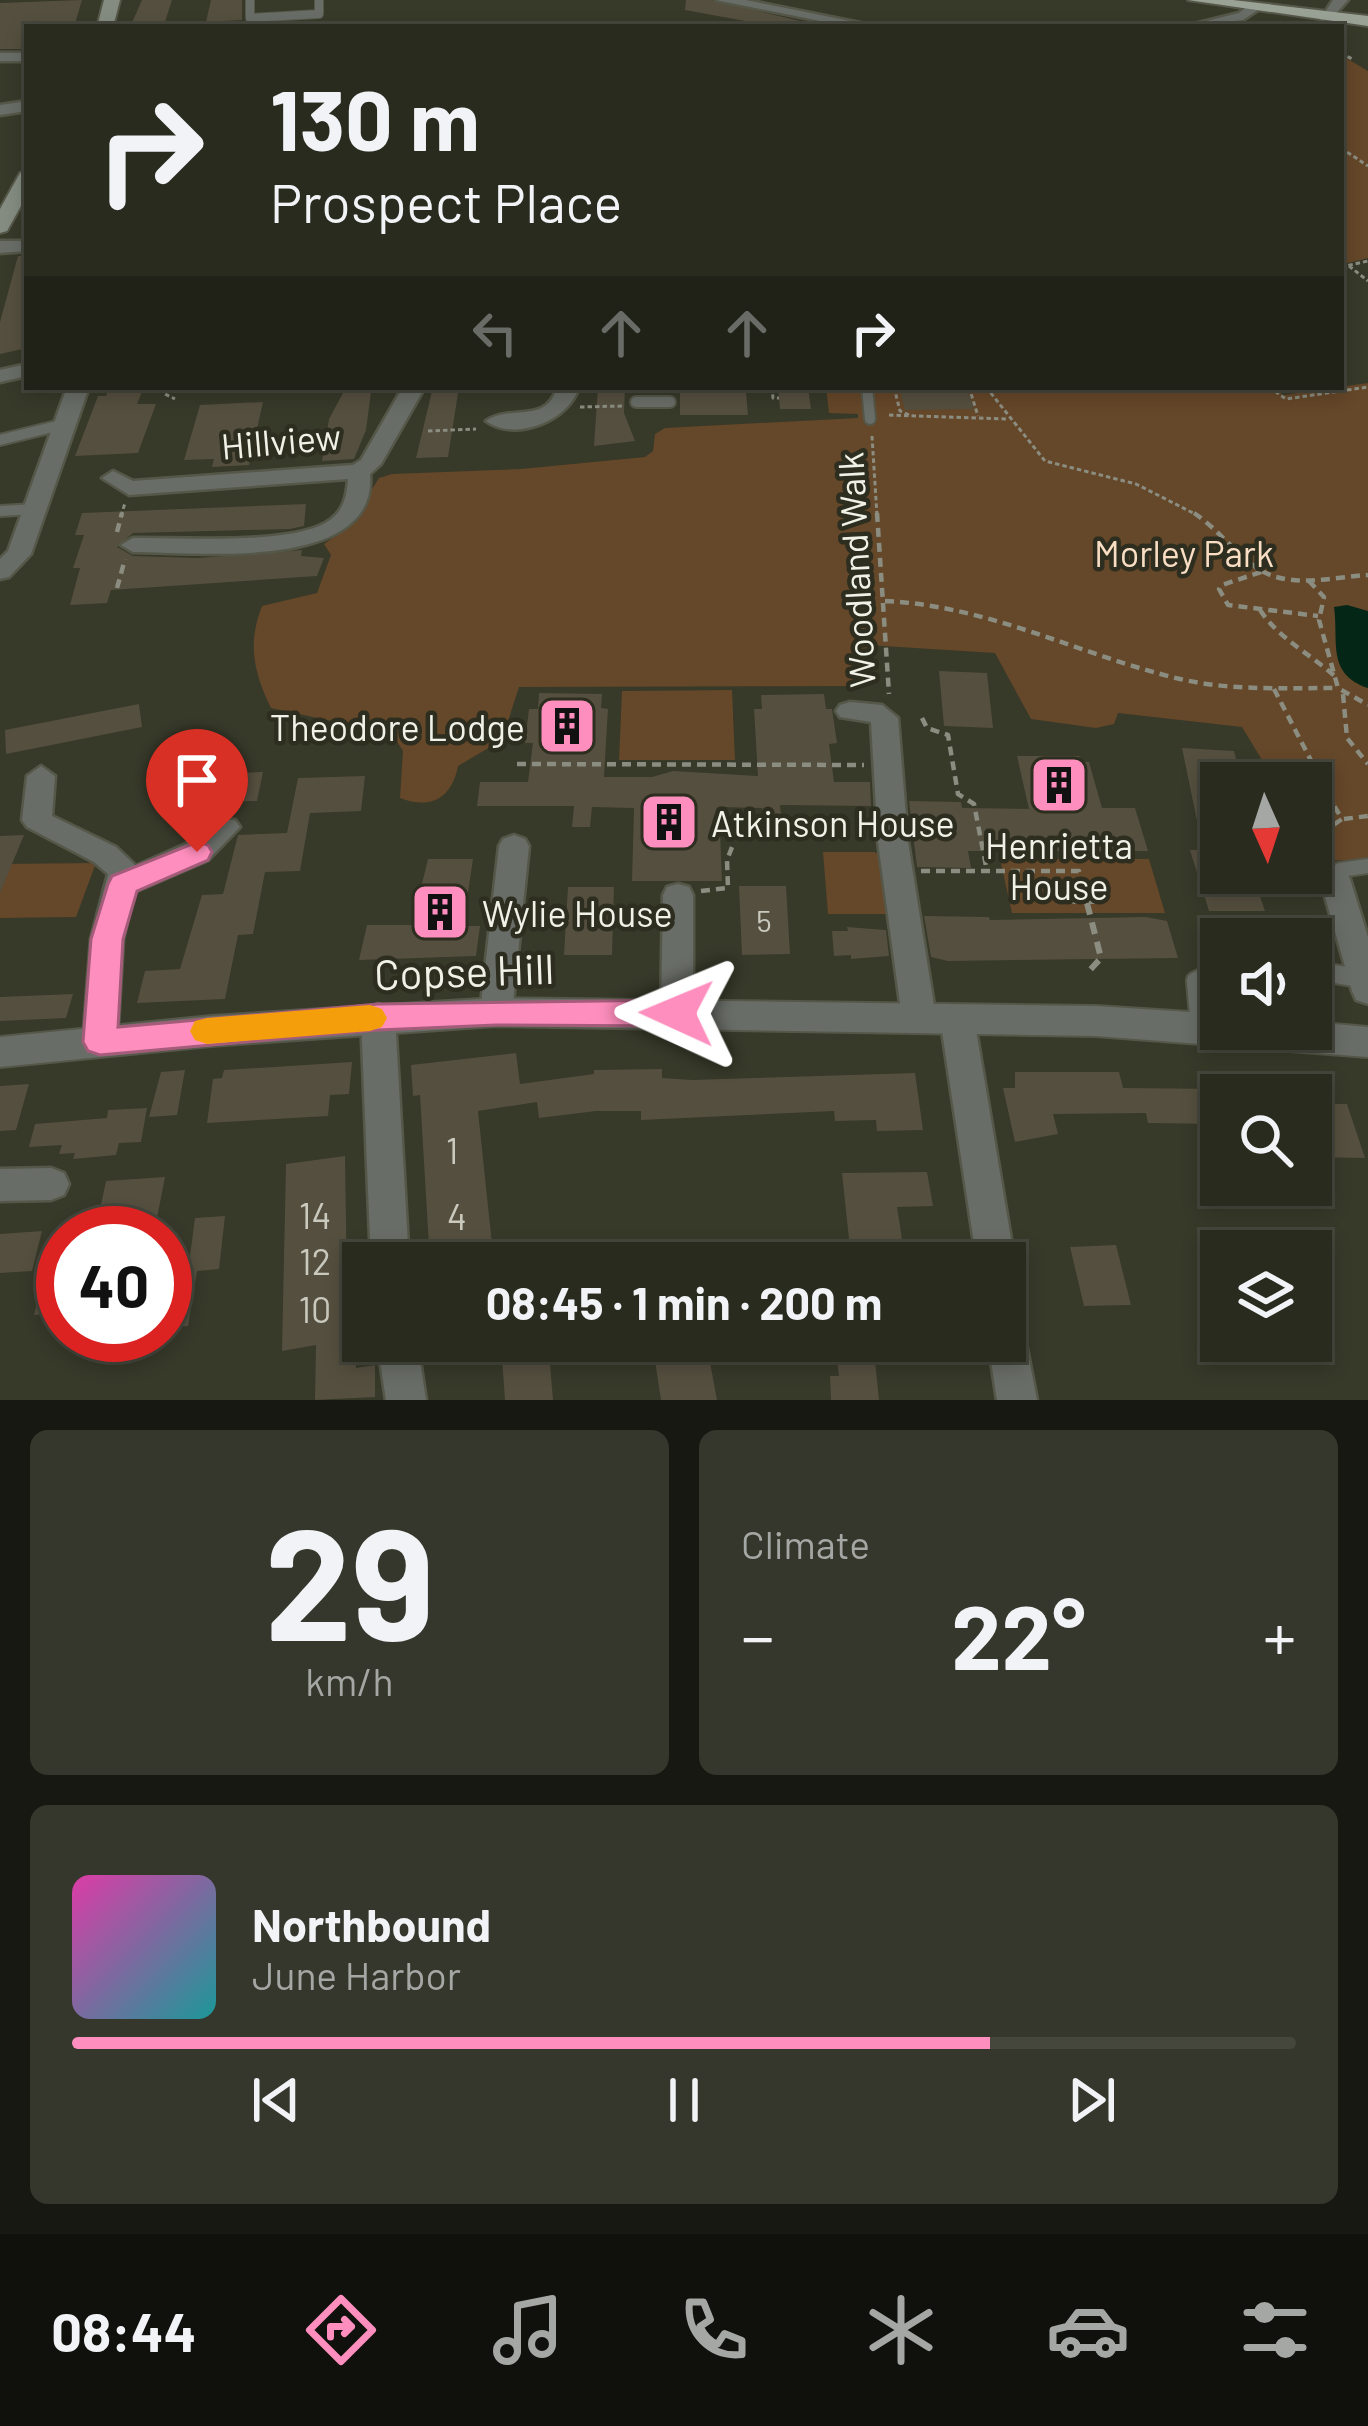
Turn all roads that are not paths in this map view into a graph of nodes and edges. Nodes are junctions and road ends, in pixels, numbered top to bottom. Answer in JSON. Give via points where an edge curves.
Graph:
{"nodes":[{"id":1,"x":250,"y":0,"type":"edge"},
{"id":2,"x":319,"y":0,"type":"edge"},
{"id":3,"x":723,"y":0,"type":"edge"},
{"id":4,"x":1196,"y":0,"type":"edge"},
{"id":5,"x":1341,"y":0,"type":"edge"},
{"id":6,"x":1254,"y":8,"type":"junction"},
{"id":7,"x":1325,"y":16,"type":"junction"},
{"id":8,"x":1368,"y":21,"type":"edge"},
{"id":9,"x":856,"y":24,"type":"edge"},
{"id":10,"x":1204,"y":24,"type":"edge"},
{"id":11,"x":24,"y":182,"type":"edge"},
{"id":12,"x":0,"y":226,"type":"edge"},
{"id":13,"x":77,"y":390,"type":"edge"},
{"id":14,"x":412,"y":390,"type":"edge"},
{"id":15,"x":867,"y":390,"type":"edge"},
{"id":16,"x":565,"y":397,"type":"edge"},
{"id":17,"x":636,"y":402,"type":"road end"},
{"id":18,"x":670,"y":402,"type":"dead end"},
{"id":19,"x":870,"y":418,"type":"road end"},
{"id":20,"x":497,"y":421,"type":"road end"},
{"id":21,"x":65,"y":424,"type":"junction"},
{"id":22,"x":0,"y":440,"type":"edge"},
{"id":23,"x":358,"y":472,"type":"junction"},
{"id":24,"x":120,"y":489,"type":"road end"},
{"id":25,"x":35,"y":509,"type":"junction"},
{"id":26,"x":0,"y":511,"type":"edge"},
{"id":27,"x":125,"y":544,"type":"road end"},
{"id":28,"x":0,"y":572,"type":"edge"},
{"id":29,"x":850,"y":711,"type":"dead end"},
{"id":30,"x":41,"y":776,"type":"dead end"},
{"id":31,"x":225,"y":826,"type":"dead end"},
{"id":32,"x":514,"y":846,"type":"dead end"},
{"id":33,"x":1368,"y":866,"type":"edge"},
{"id":34,"x":1332,"y":873,"type":"edge"},
{"id":35,"x":123,"y":884,"type":"junction"},
{"id":36,"x":1332,"y":888,"type":"edge"},
{"id":37,"x":678,"y":895,"type":"dead end"},
{"id":38,"x":1332,"y":976,"type":"edge"},
{"id":39,"x":1366,"y":985,"type":"edge"},
{"id":40,"x":496,"y":1012,"type":"junction"},
{"id":41,"x":677,"y":1013,"type":"junction"},
{"id":42,"x":378,"y":1017,"type":"junction"},
{"id":43,"x":919,"y":1018,"type":"junction"},
{"id":44,"x":957,"y":1018,"type":"junction"},
{"id":45,"x":1200,"y":1027,"type":"edge"},
{"id":46,"x":1332,"y":1039,"type":"edge"},
{"id":47,"x":100,"y":1042,"type":"junction"},
{"id":48,"x":1368,"y":1042,"type":"edge"},
{"id":49,"x":0,"y":1052,"type":"edge"},
{"id":50,"x":51,"y":1184,"type":"dead end"},
{"id":51,"x":0,"y":1185,"type":"edge"},
{"id":52,"x":389,"y":1242,"type":"edge"},
{"id":53,"x":993,"y":1242,"type":"edge"},
{"id":54,"x":400,"y":1362,"type":"edge"},
{"id":55,"x":1012,"y":1362,"type":"edge"},
{"id":56,"x":406,"y":1400,"type":"edge"},
{"id":57,"x":1018,"y":1400,"type":"edge"}],
"edges":[{"from":1,"to":2,"type":"lane","via":[[250,18],[319,14]]},
{"from":3,"to":9,"type":"street"},
{"from":4,"to":6,"type":"main road"},
{"from":5,"to":7,"type":"street"},
{"from":6,"to":7,"type":"main road"},
{"from":6,"to":10,"type":"street"},
{"from":7,"to":8,"type":"main road"},
{"from":11,"to":12,"type":"main road"},
{"from":13,"to":21,"type":"street"},
{"from":14,"to":23,"type":"street","name":"Hillview"},
{"from":15,"to":19,"type":"lane"},
{"from":16,"to":20,"type":"street","via":[[533,419]]},
{"from":17,"to":18,"type":"lane"},
{"from":21,"to":22,"type":"lane"},
{"from":21,"to":25,"type":"street"},
{"from":23,"to":24,"type":"street","name":"Hillview"},
{"from":23,"to":27,"type":"street","via":[[362,488],[346,518],[317,535]]},
{"from":25,"to":26,"type":"lane"},
{"from":25,"to":28,"type":"street","via":[[19,554]]},
{"from":29,"to":43,"type":"street","via":[[884,718]]},
{"from":30,"to":35,"type":"street","via":[[37,820],[111,854]]},
{"from":31,"to":35,"type":"street","via":[[197,852]]},
{"from":32,"to":40,"type":"street"},
{"from":33,"to":34,"type":"lane"},
{"from":35,"to":47,"type":"street","via":[[107,939]]},
{"from":36,"to":39,"type":"street"},
{"from":37,"to":41,"type":"street"},
{"from":38,"to":39,"type":"lane"},
{"from":40,"to":41,"type":"street","name":"Copse Hill"},
{"from":40,"to":42,"type":"street","name":"Copse Hill"},
{"from":41,"to":43,"type":"street","name":"Copse Hill"},
{"from":42,"to":47,"type":"street","name":"Copse Hill"},
{"from":42,"to":52,"type":"street"},
{"from":43,"to":44,"type":"street","name":"Copse Hill"},
{"from":44,"to":45,"type":"street","name":"Copse Hill"},
{"from":44,"to":53,"type":"street"},
{"from":46,"to":48,"type":"street","name":"Copse Hill"},
{"from":47,"to":49,"type":"street","name":"Copse Hill"},
{"from":50,"to":51,"type":"street"},
{"from":54,"to":56,"type":"street"},
{"from":55,"to":57,"type":"street"}]}
